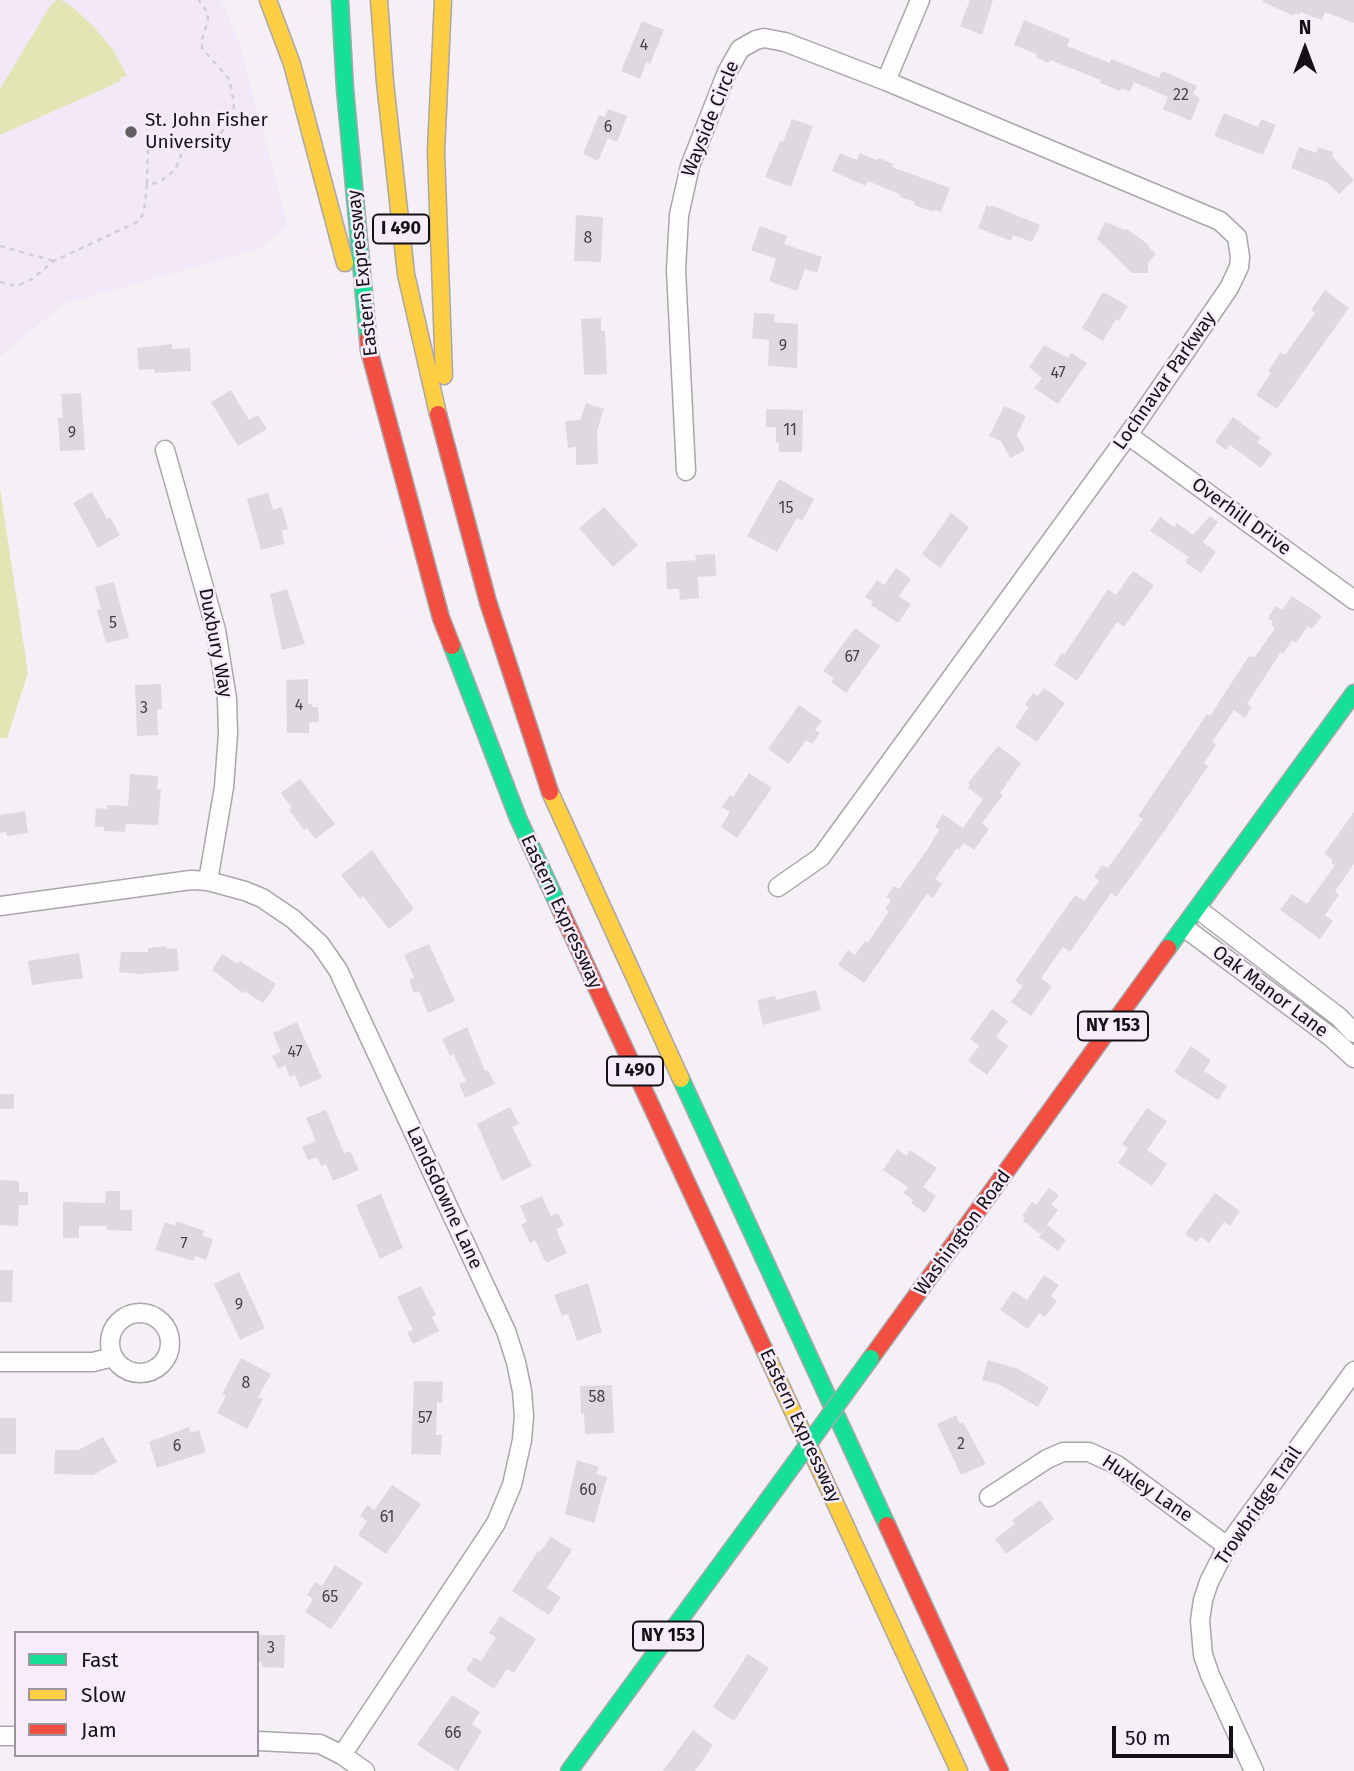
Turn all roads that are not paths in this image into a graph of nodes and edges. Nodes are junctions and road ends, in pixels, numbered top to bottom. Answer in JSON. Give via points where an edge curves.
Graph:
{"nodes":[{"id":1,"x":268,"y":0,"type":"edge"},
{"id":2,"x":340,"y":0,"type":"edge"},
{"id":3,"x":380,"y":0,"type":"edge"},
{"id":4,"x":443,"y":0,"type":"edge"},
{"id":5,"x":919,"y":0,"type":"edge"},
{"id":6,"x":886,"y":81,"type":"junction"},
{"id":7,"x":369,"y":350,"type":"junction"},
{"id":8,"x":1128,"y":435,"type":"junction"},
{"id":9,"x":165,"y":450,"type":"dead end"},
{"id":10,"x":447,"y":455,"type":"junction"},
{"id":11,"x":686,"y":471,"type":"dead end"},
{"id":12,"x":1354,"y":600,"type":"edge"},
{"id":13,"x":1354,"y":694,"type":"edge"},
{"id":14,"x":208,"y":881,"type":"junction"},
{"id":15,"x":778,"y":887,"type":"dead end"},
{"id":16,"x":0,"y":906,"type":"edge"},
{"id":17,"x":1199,"y":910,"type":"junction"},
{"id":18,"x":1185,"y":928,"type":"junction"},
{"id":19,"x":1354,"y":1032,"type":"edge"},
{"id":20,"x":1354,"y":1058,"type":"edge"},
{"id":21,"x":113,"y":1357,"type":"dead end"},
{"id":22,"x":0,"y":1362,"type":"edge"},
{"id":23,"x":1354,"y":1371,"type":"edge"},
{"id":24,"x":989,"y":1497,"type":"dead end"},
{"id":25,"x":1227,"y":1546,"type":"junction"},
{"id":26,"x":259,"y":1741,"type":"edge"},
{"id":27,"x":342,"y":1755,"type":"junction"},
{"id":28,"x":365,"y":1771,"type":"edge"},
{"id":29,"x":569,"y":1771,"type":"edge"},
{"id":30,"x":959,"y":1771,"type":"edge"},
{"id":31,"x":1000,"y":1771,"type":"edge"},
{"id":32,"x":1254,"y":1771,"type":"edge"}],
"edges":[{"from":1,"to":7,"type":"main road","via":[[292,64]]},
{"from":2,"to":7,"type":"main road","name":"Eastern Expressway","number":"I 490"},
{"from":3,"to":10,"type":"main road","name":"Eastern Expressway","number":"I 490","via":[[406,274]]},
{"from":4,"to":10,"type":"main road","via":[[436,152]]},
{"from":5,"to":6,"type":"street"},
{"from":6,"to":8,"type":"street","name":"Lochnavar Parkway","via":[[1220,221],[1237,237],[1239,267],[1229,288]]},
{"from":6,"to":11,"type":"street","name":"Wayside Circle","via":[[774,39],[747,43],[733,59],[690,166],[677,234]]},
{"from":7,"to":30,"type":"main road","name":"Eastern Expressway","number":"I 490","via":[[440,618],[518,818]]},
{"from":8,"to":12,"type":"street","name":"Overhill Drive"},
{"from":8,"to":15,"type":"street","name":"Lochnavar Parkway","via":[[821,857]]},
{"from":9,"to":14,"type":"street","name":"Duxbury Way","via":[[216,631],[227,699],[224,788]]},
{"from":10,"to":31,"type":"main road","name":"Eastern Expressway","number":"I 490","via":[[488,602],[553,801]]},
{"from":13,"to":17,"type":"main road","name":"Washington Road","number":"NY 153"},
{"from":14,"to":16,"type":"street","name":"Landsdowne Lane","via":[[170,881]]},
{"from":14,"to":27,"type":"street","name":"Landsdowne Lane","via":[[245,891],[278,908],[307,930],[330,956],[498,1312],[522,1391],[518,1464],[496,1523]]},
{"from":17,"to":18,"type":"main road","name":"Washington Road","number":"NY 153"},
{"from":17,"to":19,"type":"street","name":"Oak Manor Lane"},
{"from":18,"to":20,"type":"street","name":"Oak Manor Lane"},
{"from":18,"to":29,"type":"main road","name":"Washington Road","number":"NY 153","bridge":true},
{"from":21,"to":22,"type":"street","via":[[93,1362]]},
{"from":23,"to":25,"type":"street","name":"Trowbridge Trail"},
{"from":24,"to":25,"type":"street","name":"Huxley Lane","via":[[1047,1459],[1063,1452],[1089,1452],[1117,1465]]},
{"from":25,"to":32,"type":"street","name":"Trowbridge Trail","via":[[1203,1600],[1200,1639],[1210,1675]]},
{"from":26,"to":27,"type":"street","via":[[320,1744]]},
{"from":27,"to":28,"type":"street"}]}
